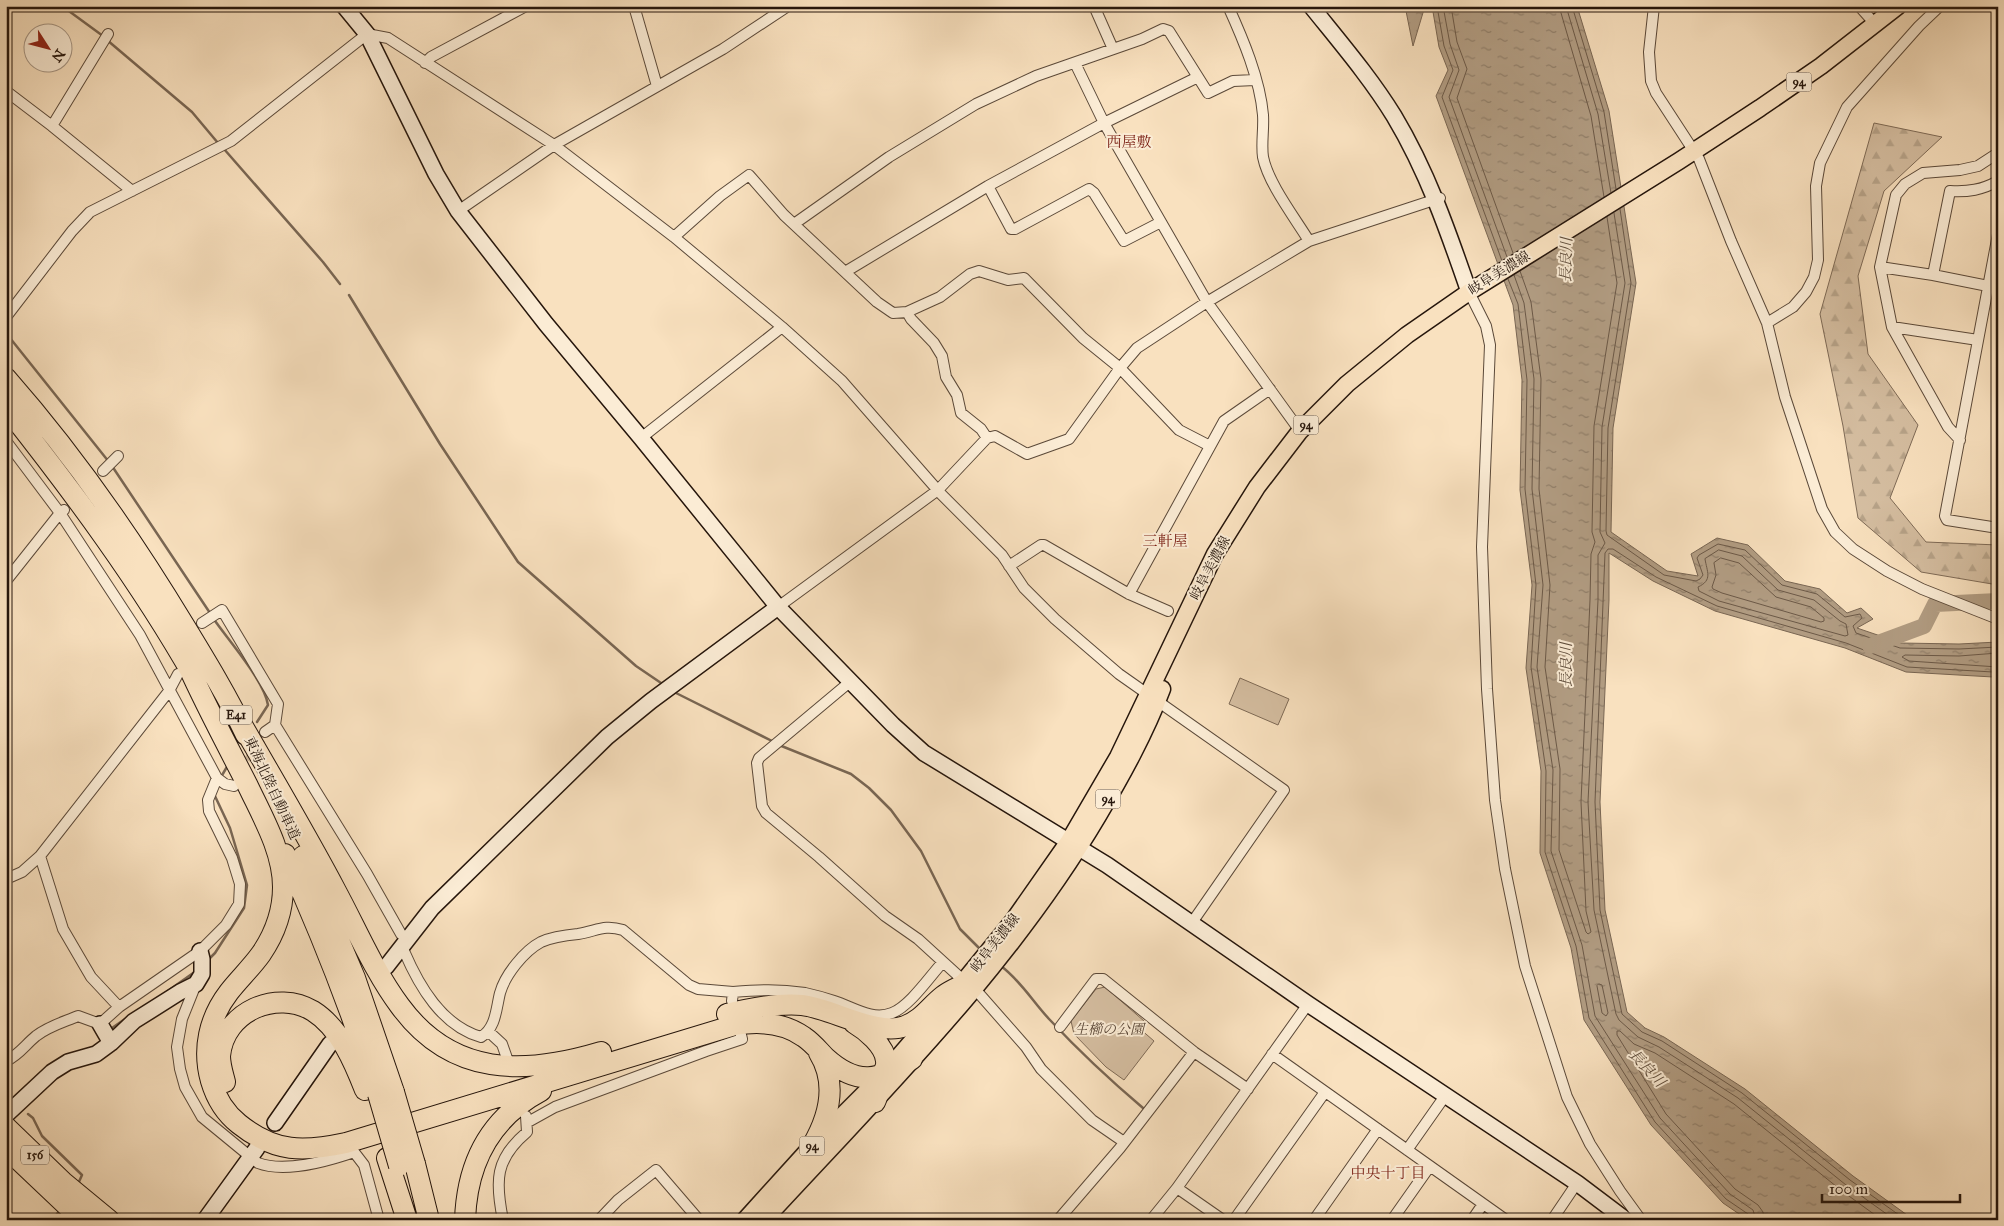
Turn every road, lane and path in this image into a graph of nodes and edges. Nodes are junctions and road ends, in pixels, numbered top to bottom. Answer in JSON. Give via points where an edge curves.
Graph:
{"nodes":[{"id":1,"x":526,"y":6,"type":"edge"},
{"id":2,"x":634,"y":6,"type":"edge"},
{"id":3,"x":788,"y":6,"type":"edge"},
{"id":4,"x":1094,"y":6,"type":"edge"},
{"id":5,"x":1228,"y":6,"type":"edge"},
{"id":6,"x":1311,"y":6,"type":"edge"},
{"id":7,"x":1654,"y":6,"type":"edge"},
{"id":8,"x":1859,"y":6,"type":"edge"},
{"id":9,"x":1898,"y":6,"type":"edge"},
{"id":10,"x":1940,"y":6,"type":"edge"},
{"id":11,"x":346,"y":7,"type":"edge"},
{"id":12,"x":1876,"y":25,"type":"junction"},
{"id":13,"x":367,"y":34,"type":"junction"},
{"id":14,"x":106,"y":37,"type":"dead end"},
{"id":15,"x":1113,"y":49,"type":"junction"},
{"id":16,"x":425,"y":63,"type":"junction"},
{"id":17,"x":1075,"y":63,"type":"junction"},
{"id":18,"x":1198,"y":77,"type":"junction"},
{"id":19,"x":1255,"y":80,"type":"junction"},
{"id":20,"x":658,"y":86,"type":"junction"},
{"id":21,"x":6,"y":91,"type":"edge"},
{"id":22,"x":1104,"y":123,"type":"junction"},
{"id":23,"x":52,"y":126,"type":"junction"},
{"id":24,"x":554,"y":146,"type":"junction"},
{"id":25,"x":1694,"y":150,"type":"junction"},
{"id":26,"x":1998,"y":153,"type":"edge"},
{"id":27,"x":1998,"y":181,"type":"edge"},
{"id":28,"x":988,"y":186,"type":"junction"},
{"id":29,"x":132,"y":191,"type":"junction"},
{"id":30,"x":1439,"y":199,"type":"junction"},
{"id":31,"x":458,"y":211,"type":"junction"},
{"id":32,"x":1161,"y":222,"type":"junction"},
{"id":33,"x":794,"y":224,"type":"junction"},
{"id":34,"x":1998,"y":234,"type":"edge"},
{"id":35,"x":674,"y":237,"type":"junction"},
{"id":36,"x":1309,"y":241,"type":"junction"},
{"id":37,"x":1880,"y":268,"type":"junction"},
{"id":38,"x":845,"y":272,"type":"junction"},
{"id":39,"x":1933,"y":275,"type":"junction"},
{"id":40,"x":1993,"y":287,"type":"edge"},
{"id":41,"x":1469,"y":292,"type":"junction"},
{"id":42,"x":1207,"y":302,"type":"junction"},
{"id":43,"x":907,"y":312,"type":"junction"},
{"id":44,"x":7,"y":315,"type":"edge"},
{"id":45,"x":1767,"y":323,"type":"junction"},
{"id":46,"x":782,"y":326,"type":"junction"},
{"id":47,"x":1892,"y":327,"type":"junction"},
{"id":48,"x":1978,"y":340,"type":"junction"},
{"id":49,"x":1120,"y":368,"type":"junction"},
{"id":50,"x":6,"y":378,"type":"edge"},
{"id":51,"x":1270,"y":389,"type":"junction"},
{"id":52,"x":6,"y":407,"type":"edge"},
{"id":53,"x":1300,"y":431,"type":"junction"},
{"id":54,"x":641,"y":438,"type":"junction"},
{"id":55,"x":987,"y":438,"type":"junction"},
{"id":56,"x":1960,"y":440,"type":"junction"},
{"id":57,"x":6,"y":441,"type":"edge"},
{"id":58,"x":1210,"y":446,"type":"junction"},
{"id":59,"x":117,"y":457,"type":"dead end"},
{"id":60,"x":105,"y":470,"type":"dead end"},
{"id":61,"x":938,"y":490,"type":"junction"},
{"id":62,"x":62,"y":511,"type":"junction"},
{"id":63,"x":1998,"y":528,"type":"edge"},
{"id":64,"x":1009,"y":566,"type":"junction"},
{"id":65,"x":6,"y":581,"type":"edge"},
{"id":66,"x":1129,"y":594,"type":"junction"},
{"id":67,"x":778,"y":607,"type":"junction"},
{"id":68,"x":1168,"y":611,"type":"dead end"},
{"id":69,"x":1994,"y":617,"type":"edge"},
{"id":70,"x":204,"y":621,"type":"dead end"},
{"id":71,"x":183,"y":670,"type":"junction"},
{"id":72,"x":851,"y":683,"type":"junction"},
{"id":73,"x":169,"y":691,"type":"junction"},
{"id":74,"x":1152,"y":698,"type":"junction"},
{"id":75,"x":241,"y":723,"type":"junction"},
{"id":76,"x":275,"y":725,"type":"junction"},
{"id":77,"x":265,"y":732,"type":"tunnel mouth"},
{"id":78,"x":1074,"y":845,"type":"junction"},
{"id":79,"x":40,"y":856,"type":"junction"},
{"id":80,"x":6,"y":879,"type":"edge"},
{"id":81,"x":1191,"y":924,"type":"junction"},
{"id":82,"x":403,"y":943,"type":"junction"},
{"id":83,"x":200,"y":951,"type":"junction"},
{"id":84,"x":943,"y":962,"type":"junction"},
{"id":85,"x":386,"y":966,"type":"dead end"},
{"id":86,"x":196,"y":984,"type":"junction"},
{"id":87,"x":966,"y":985,"type":"junction"},
{"id":88,"x":1308,"y":1004,"type":"junction"},
{"id":89,"x":119,"y":1007,"type":"junction"},
{"id":90,"x":846,"y":1018,"type":"junction"},
{"id":91,"x":100,"y":1024,"type":"junction"},
{"id":92,"x":1060,"y":1027,"type":"dead end"},
{"id":93,"x":489,"y":1032,"type":"junction"},
{"id":94,"x":741,"y":1035,"type":"dead end"},
{"id":95,"x":111,"y":1043,"type":"junction"},
{"id":96,"x":813,"y":1043,"type":"junction"},
{"id":97,"x":330,"y":1044,"type":"dead end"},
{"id":98,"x":1194,"y":1052,"type":"junction"},
{"id":99,"x":1272,"y":1054,"type":"junction"},
{"id":100,"x":912,"y":1060,"type":"junction"},
{"id":101,"x":6,"y":1061,"type":"edge"},
{"id":102,"x":508,"y":1061,"type":"dead end"},
{"id":103,"x":591,"y":1062,"type":"junction"},
{"id":104,"x":882,"y":1076,"type":"junction"},
{"id":105,"x":1248,"y":1089,"type":"junction"},
{"id":106,"x":1325,"y":1092,"type":"junction"},
{"id":107,"x":380,"y":1095,"type":"junction"},
{"id":108,"x":1445,"y":1096,"type":"junction"},
{"id":109,"x":875,"y":1102,"type":"junction"},
{"id":110,"x":6,"y":1115,"type":"edge"},
{"id":111,"x":275,"y":1123,"type":"dead end"},
{"id":112,"x":6,"y":1128,"type":"edge"},
{"id":113,"x":1378,"y":1129,"type":"junction"},
{"id":114,"x":1124,"y":1142,"type":"junction"},
{"id":115,"x":812,"y":1146,"type":"junction"},
{"id":116,"x":6,"y":1148,"type":"edge"},
{"id":117,"x":1407,"y":1150,"type":"junction"},
{"id":118,"x":254,"y":1152,"type":"junction"},
{"id":119,"x":400,"y":1163,"type":"junction"},
{"id":120,"x":1430,"y":1166,"type":"junction"},
{"id":121,"x":1577,"y":1183,"type":"junction"},
{"id":122,"x":1177,"y":1188,"type":"junction"},
{"id":123,"x":70,"y":1201,"type":"edge"},
{"id":124,"x":1483,"y":1204,"type":"junction"},
{"id":125,"x":108,"y":1220,"type":"edge"},
{"id":126,"x":205,"y":1220,"type":"edge"},
{"id":127,"x":379,"y":1220,"type":"edge"},
{"id":128,"x":406,"y":1220,"type":"edge"},
{"id":129,"x":414,"y":1220,"type":"edge"},
{"id":130,"x":429,"y":1220,"type":"edge"},
{"id":131,"x":465,"y":1220,"type":"edge"},
{"id":132,"x":503,"y":1220,"type":"edge"},
{"id":133,"x":599,"y":1220,"type":"edge"},
{"id":134,"x":699,"y":1220,"type":"edge"},
{"id":135,"x":746,"y":1220,"type":"edge"},
{"id":136,"x":764,"y":1220,"type":"edge"},
{"id":137,"x":1058,"y":1220,"type":"edge"},
{"id":138,"x":1151,"y":1220,"type":"edge"},
{"id":139,"x":1223,"y":1220,"type":"edge"},
{"id":140,"x":1234,"y":1220,"type":"edge"},
{"id":141,"x":1314,"y":1220,"type":"edge"},
{"id":142,"x":1392,"y":1220,"type":"edge"},
{"id":143,"x":1472,"y":1220,"type":"edge"},
{"id":144,"x":1506,"y":1220,"type":"edge"},
{"id":145,"x":1552,"y":1220,"type":"edge"},
{"id":146,"x":1626,"y":1220,"type":"edge"},
{"id":147,"x":1641,"y":1220,"type":"edge"}],
"edges":[{"from":1,"to":16,"type":"street"},
{"from":2,"to":20,"type":"street"},
{"from":3,"to":20,"type":"street","via":[[723,49]]},
{"from":4,"to":15,"type":"street"},
{"from":5,"to":19,"type":"street","via":[[1244,41]]},
{"from":6,"to":30,"type":"street","via":[[1393,115]]},
{"from":7,"to":25,"type":"street","via":[[1649,52],[1651,81]]},
{"from":8,"to":12,"type":"street"},
{"from":9,"to":12,"type":"main road","name":"岐阜美濃線","number":"94"},
{"from":10,"to":45,"type":"street","via":[[1847,107],[1820,163],[1816,186],[1818,260],[1814,277],[1793,307]]},
{"from":11,"to":13,"type":"street"},
{"from":12,"to":25,"type":"main road","name":"岐阜美濃線","number":"94","via":[[1821,66]]},
{"from":13,"to":16,"type":"street","via":[[388,38]]},
{"from":13,"to":29,"type":"street","via":[[231,140]]},
{"from":13,"to":31,"type":"street","via":[[436,174]]},
{"from":14,"to":23,"type":"street"},
{"from":15,"to":17,"type":"street"},
{"from":15,"to":18,"type":"street","via":[[1163,29],[1169,31]]},
{"from":16,"to":24,"type":"street"},
{"from":17,"to":22,"type":"street"},
{"from":17,"to":33,"type":"street","via":[[1036,76],[976,104],[889,157]]},
{"from":18,"to":19,"type":"street","via":[[1208,93],[1232,81]]},
{"from":18,"to":22,"type":"street"},
{"from":19,"to":36,"type":"street","via":[[1263,113],[1263,156],[1270,176]]},
{"from":20,"to":24,"type":"street"},
{"from":21,"to":23,"type":"street"},
{"from":22,"to":28,"type":"street"},
{"from":22,"to":32,"type":"street"},
{"from":23,"to":29,"type":"street"},
{"from":24,"to":31,"type":"street"},
{"from":24,"to":35,"type":"street"},
{"from":25,"to":41,"type":"main road","name":"岐阜美濃線","number":"94"},
{"from":25,"to":45,"type":"street"},
{"from":26,"to":37,"type":"street","via":[[1978,166],[1923,173],[1905,184],[1896,195]]},
{"from":27,"to":39,"type":"street","via":[[1979,190],[1950,191]]},
{"from":28,"to":32,"type":"street","via":[[1011,229],[1090,190],[1124,241]]},
{"from":28,"to":38,"type":"street"},
{"from":29,"to":44,"type":"street","via":[[90,212]]},
{"from":30,"to":36,"type":"street"},
{"from":30,"to":41,"type":"street"},
{"from":31,"to":54,"type":"street"},
{"from":32,"to":42,"type":"street"},
{"from":33,"to":35,"type":"street","via":[[750,175],[720,196]]},
{"from":33,"to":38,"type":"street"},
{"from":34,"to":40,"type":"street"},
{"from":35,"to":46,"type":"street"},
{"from":36,"to":42,"type":"street"},
{"from":37,"to":39,"type":"street"},
{"from":37,"to":47,"type":"street"},
{"from":38,"to":43,"type":"street","via":[[892,313]]},
{"from":39,"to":40,"type":"street"},
{"from":40,"to":48,"type":"street"},
{"from":41,"to":53,"type":"main road","name":"岐阜美濃線","number":"94","via":[[1407,334],[1347,384]]},
{"from":41,"to":147,"type":"street","via":[[1486,326],[1490,345],[1482,547],[1495,800],[1505,869],[1525,966],[1567,1097],[1590,1144]]},
{"from":42,"to":49,"type":"street","via":[[1144,342]]},
{"from":42,"to":51,"type":"street"},
{"from":43,"to":49,"type":"street","via":[[940,297],[970,274],[980,271],[1008,280],[1024,278],[1083,338]]},
{"from":43,"to":55,"type":"street","via":[[942,356],[946,377],[957,395],[961,413]]},
{"from":45,"to":69,"type":"street","via":[[1785,397],[1810,474],[1822,509],[1835,532],[1853,550],[1887,571]]},
{"from":46,"to":54,"type":"street"},
{"from":46,"to":61,"type":"street","via":[[842,381]]},
{"from":47,"to":48,"type":"street"},
{"from":47,"to":56,"type":"street","via":[[1948,427]]},
{"from":48,"to":56,"type":"street"},
{"from":49,"to":55,"type":"street","via":[[1069,439],[1027,454],[995,436]]},
{"from":49,"to":58,"type":"street","via":[[1179,430]]},
{"from":50,"to":75,"type":"highway","name":"東海北陸自動車道","number":"E41","via":[[62,448],[156,579]]},
{"from":51,"to":53,"type":"street"},
{"from":51,"to":58,"type":"street","via":[[1224,421]]},
{"from":52,"to":71,"type":"highway","name":"東海北陸自動車道","number":"E41","via":[[142,592]]},
{"from":53,"to":74,"type":"main road","name":"岐阜美濃線","number":"94","via":[[1257,487],[1215,554],[1182,622]]},
{"from":54,"to":67,"type":"street"},
{"from":55,"to":61,"type":"street"},
{"from":56,"to":63,"type":"street","via":[[1945,516],[1947,520]]},
{"from":57,"to":62,"type":"street"},
{"from":58,"to":66,"type":"street"},
{"from":59,"to":60,"type":"street"},
{"from":61,"to":64,"type":"street"},
{"from":61,"to":67,"type":"street"},
{"from":62,"to":65,"type":"street"},
{"from":62,"to":73,"type":"street","via":[[140,635]]},
{"from":64,"to":66,"type":"street","via":[[1044,545]]},
{"from":64,"to":74,"type":"street","via":[[1024,588],[1055,619]]},
{"from":66,"to":68,"type":"street"},
{"from":67,"to":72,"type":"street"},
{"from":67,"to":82,"type":"street","via":[[607,737],[432,908]]},
{"from":70,"to":76,"type":"street","via":[[222,610],[278,704]]},
{"from":71,"to":73,"type":"street"},
{"from":71,"to":103,"type":"highway","via":[[273,841],[283,886],[282,904],[270,938],[228,993],[209,1030],[206,1050],[208,1071],[214,1091],[234,1120],[266,1141],[305,1150],[322,1148],[365,1138]]},
{"from":71,"to":107,"type":"highway","name":"東海北陸自動車道","number":"E41","via":[[228,735],[264,807],[319,929]]},
{"from":72,"to":78,"type":"street","via":[[924,753]]},
{"from":72,"to":84,"type":"street","via":[[759,758],[762,806],[766,813],[885,916]]},
{"from":73,"to":79,"type":"street"},
{"from":73,"to":83,"type":"street","via":[[223,782],[208,800],[209,811],[232,858],[240,884],[239,904],[226,925]]},
{"from":74,"to":78,"type":"main road","name":"岐阜美濃線","number":"94","via":[[1137,747]]},
{"from":74,"to":81,"type":"street","via":[[1284,790]]},
{"from":75,"to":103,"type":"highway","via":[[386,985],[422,1032],[458,1056],[495,1066]]},
{"from":75,"to":107,"type":"highway","name":"東海北陸自動車道","number":"E41","via":[[333,922],[368,1014]]},
{"from":76,"to":77,"type":"street"},
{"from":76,"to":82,"type":"street","via":[[366,874]]},
{"from":78,"to":81,"type":"street"},
{"from":78,"to":87,"type":"main road","name":"岐阜美濃線","number":"94","via":[[1024,928]]},
{"from":79,"to":80,"type":"street","via":[[22,872]]},
{"from":79,"to":89,"type":"street","via":[[63,929],[91,977]]},
{"from":81,"to":88,"type":"street"},
{"from":82,"to":85,"type":"street"},
{"from":82,"to":93,"type":"street","via":[[404,951],[427,994],[445,1016],[470,1034],[481,1037]]},
{"from":83,"to":86,"type":"street","via":[[202,974]]},
{"from":83,"to":89,"type":"street"},
{"from":84,"to":87,"type":"street"},
{"from":84,"to":93,"type":"street","via":[[903,1006],[878,1016],[835,1001],[774,989],[732,997],[698,990],[623,930],[601,927],[541,942],[526,954],[501,990]]},
{"from":86,"to":95,"type":"street","via":[[134,1021]]},
{"from":86,"to":118,"type":"street","via":[[182,1019],[178,1047],[183,1078],[202,1117]]},
{"from":87,"to":90,"type":"highway","via":[[943,996],[916,1022],[903,1027],[892,1029]]},
{"from":87,"to":100,"type":"main road","name":"岐阜美濃線","number":"94"},
{"from":87,"to":104,"type":"main road","name":"岐阜美濃線","number":"94"},
{"from":87,"to":114,"type":"street","via":[[1092,1120]]},
{"from":88,"to":99,"type":"street"},
{"from":88,"to":108,"type":"street"},
{"from":89,"to":91,"type":"street"},
{"from":90,"to":103,"type":"highway","via":[[804,1005],[766,1006],[726,1014]]},
{"from":90,"to":104,"type":"highway","via":[[882,1048],[886,1060]]},
{"from":91,"to":95,"type":"street"},
{"from":91,"to":101,"type":"street","via":[[78,1016],[48,1028],[22,1052]]},
{"from":92,"to":98,"type":"street","via":[[1096,979],[1103,979]]},
{"from":93,"to":102,"type":"street","via":[[502,1044]]},
{"from":94,"to":132,"type":"street","via":[[742,1039],[526,1117],[527,1132],[508,1152],[500,1170],[498,1193]]},
{"from":95,"to":110,"type":"street","via":[[96,1054],[68,1062],[52,1072]]},
{"from":96,"to":103,"type":"highway","via":[[794,1030],[753,1022]]},
{"from":96,"to":104,"type":"highway","via":[[836,1066],[857,1077]]},
{"from":96,"to":115,"type":"highway","via":[[822,1057],[830,1084],[828,1114]]},
{"from":97,"to":111,"type":"street"},
{"from":98,"to":105,"type":"street"},
{"from":98,"to":114,"type":"street"},
{"from":99,"to":105,"type":"street"},
{"from":99,"to":106,"type":"street"},
{"from":100,"to":104,"type":"highway"},
{"from":100,"to":109,"type":"main road","name":"岐阜美濃線","number":"94"},
{"from":103,"to":107,"type":"highway","via":[[362,1127],[307,1138],[275,1132],[247,1115],[234,1101],[222,1073],[220,1057],[223,1042],[241,1016],[254,1008],[268,1003],[300,1005],[326,1021],[358,1073]]},
{"from":103,"to":131,"type":"highway","via":[[527,1098],[485,1142],[469,1180]]},
{"from":104,"to":109,"type":"highway"},
{"from":104,"to":115,"type":"main road","name":"岐阜美濃線","number":"94"},
{"from":105,"to":122,"type":"street"},
{"from":106,"to":113,"type":"street"},
{"from":106,"to":140,"type":"street"},
{"from":107,"to":119,"type":"highway","name":"東海北陸自動車道","number":"E41","bridge":true},
{"from":107,"to":119,"type":"highway"},
{"from":108,"to":117,"type":"street"},
{"from":108,"to":121,"type":"street"},
{"from":109,"to":136,"type":"main road","name":"岐阜美濃線","number":"94"},
{"from":112,"to":123,"type":"highway","number":"156"},
{"from":113,"to":117,"type":"street"},
{"from":113,"to":141,"type":"street"},
{"from":114,"to":137,"type":"street"},
{"from":115,"to":135,"type":"main road","name":"岐阜美濃線","number":"94"},
{"from":116,"to":123,"type":"highway","number":"156"},
{"from":117,"to":120,"type":"street"},
{"from":118,"to":126,"type":"street"},
{"from":118,"to":127,"type":"street","via":[[258,1164],[267,1167],[319,1163],[354,1152],[364,1165]]},
{"from":119,"to":128,"type":"highway"},
{"from":119,"to":129,"type":"highway","name":"東海北陸自動車道","number":"E41"},
{"from":119,"to":130,"type":"highway","name":"東海北陸自動車道","number":"E41"},
{"from":120,"to":124,"type":"street"},
{"from":120,"to":142,"type":"street"},
{"from":121,"to":145,"type":"street"},
{"from":121,"to":146,"type":"street"},
{"from":122,"to":138,"type":"street"},
{"from":122,"to":139,"type":"street"},
{"from":123,"to":125,"type":"highway","number":"156"},
{"from":124,"to":143,"type":"street"},
{"from":124,"to":144,"type":"street"},
{"from":133,"to":134,"type":"street","via":[[618,1200],[656,1170]]}]}
